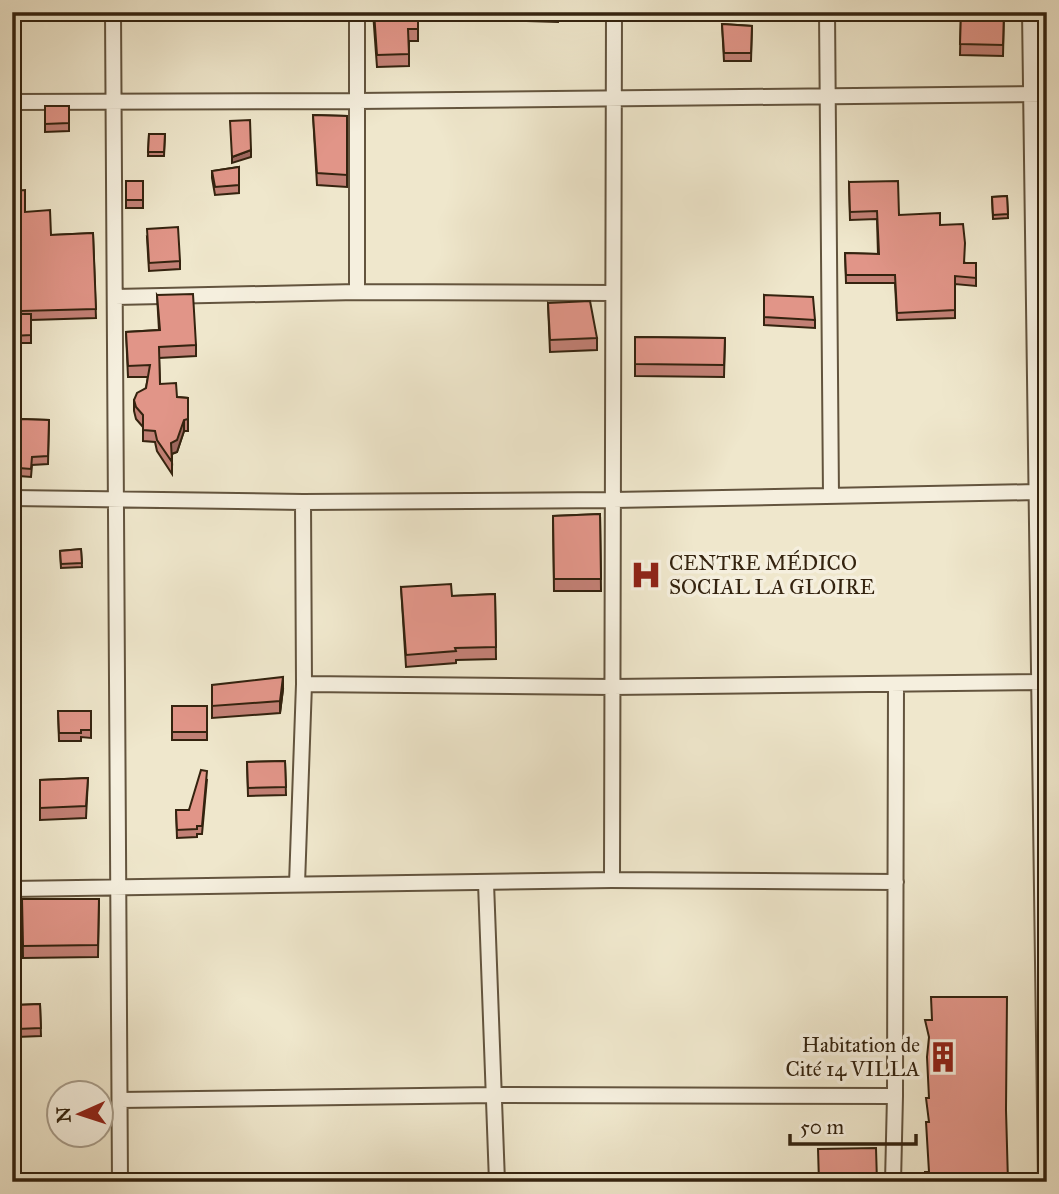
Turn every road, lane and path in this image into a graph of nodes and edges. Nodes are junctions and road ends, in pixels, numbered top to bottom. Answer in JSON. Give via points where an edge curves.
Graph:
{"nodes":[{"id":1,"x":113,"y":12,"type":"edge"},
{"id":2,"x":358,"y":12,"type":"edge"},
{"id":3,"x":614,"y":12,"type":"edge"},
{"id":4,"x":827,"y":12,"type":"edge"},
{"id":5,"x":1030,"y":12,"type":"edge"},
{"id":6,"x":826,"y":94,"type":"junction"},
{"id":7,"x":1031,"y":94,"type":"junction"},
{"id":8,"x":1047,"y":94,"type":"edge"},
{"id":9,"x":614,"y":97,"type":"junction"},
{"id":10,"x":114,"y":101,"type":"junction"},
{"id":11,"x":358,"y":101,"type":"junction"},
{"id":12,"x":12,"y":102,"type":"edge"},
{"id":13,"x":1040,"y":290,"type":"edge"},
{"id":14,"x":357,"y":292,"type":"junction"},
{"id":15,"x":613,"y":293,"type":"junction"},
{"id":16,"x":115,"y":297,"type":"junction"},
{"id":17,"x":1037,"y":492,"type":"junction"},
{"id":18,"x":831,"y":496,"type":"junction"},
{"id":19,"x":12,"y":498,"type":"edge"},
{"id":20,"x":116,"y":498,"type":"junction"},
{"id":21,"x":613,"y":500,"type":"junction"},
{"id":22,"x":303,"y":502,"type":"junction"},
{"id":23,"x":1043,"y":682,"type":"edge"},
{"id":24,"x":304,"y":684,"type":"junction"},
{"id":25,"x":896,"y":684,"type":"junction"},
{"id":26,"x":612,"y":687,"type":"junction"},
{"id":27,"x":612,"y":880,"type":"junction"},
{"id":28,"x":896,"y":882,"type":"junction"},
{"id":29,"x":486,"y":883,"type":"junction"},
{"id":30,"x":297,"y":884,"type":"junction"},
{"id":31,"x":118,"y":888,"type":"junction"},
{"id":32,"x":12,"y":889,"type":"edge"},
{"id":33,"x":494,"y":1095,"type":"junction"},
{"id":34,"x":895,"y":1096,"type":"junction"},
{"id":35,"x":120,"y":1100,"type":"junction"},
{"id":36,"x":1046,"y":1103,"type":"edge"},
{"id":37,"x":120,"y":1182,"type":"edge"},
{"id":38,"x":497,"y":1182,"type":"edge"},
{"id":39,"x":893,"y":1182,"type":"edge"},
{"id":40,"x":1046,"y":1182,"type":"edge"}],
"edges":[{"from":1,"to":10,"type":"street"},
{"from":2,"to":11,"type":"street"},
{"from":3,"to":9,"type":"street"},
{"from":4,"to":6,"type":"street"},
{"from":5,"to":7,"type":"street"},
{"from":6,"to":7,"type":"street"},
{"from":6,"to":9,"type":"street"},
{"from":6,"to":18,"type":"street"},
{"from":7,"to":8,"type":"street"},
{"from":7,"to":13,"type":"street"},
{"from":9,"to":11,"type":"street"},
{"from":9,"to":15,"type":"street"},
{"from":10,"to":11,"type":"street"},
{"from":10,"to":12,"type":"street"},
{"from":10,"to":16,"type":"street"},
{"from":11,"to":14,"type":"street"},
{"from":13,"to":17,"type":"street"},
{"from":14,"to":15,"type":"street"},
{"from":14,"to":16,"type":"street"},
{"from":15,"to":21,"type":"street"},
{"from":16,"to":20,"type":"street"},
{"from":17,"to":18,"type":"street"},
{"from":17,"to":23,"type":"street"},
{"from":18,"to":21,"type":"street"},
{"from":19,"to":20,"type":"street"},
{"from":20,"to":22,"type":"street"},
{"from":20,"to":31,"type":"street"},
{"from":21,"to":22,"type":"street"},
{"from":21,"to":26,"type":"street"},
{"from":22,"to":24,"type":"street"},
{"from":23,"to":25,"type":"street"},
{"from":23,"to":36,"type":"street"},
{"from":24,"to":26,"type":"street"},
{"from":24,"to":30,"type":"street"},
{"from":25,"to":26,"type":"street"},
{"from":25,"to":28,"type":"street"},
{"from":26,"to":27,"type":"street"},
{"from":27,"to":28,"type":"street"},
{"from":27,"to":29,"type":"street"},
{"from":28,"to":34,"type":"street"},
{"from":29,"to":30,"type":"street"},
{"from":29,"to":33,"type":"street"},
{"from":30,"to":31,"type":"street"},
{"from":31,"to":32,"type":"street"},
{"from":31,"to":35,"type":"street"},
{"from":33,"to":34,"type":"street"},
{"from":33,"to":35,"type":"street"},
{"from":33,"to":38,"type":"street"},
{"from":34,"to":39,"type":"street"},
{"from":35,"to":37,"type":"street"},
{"from":36,"to":40,"type":"street"}]}
